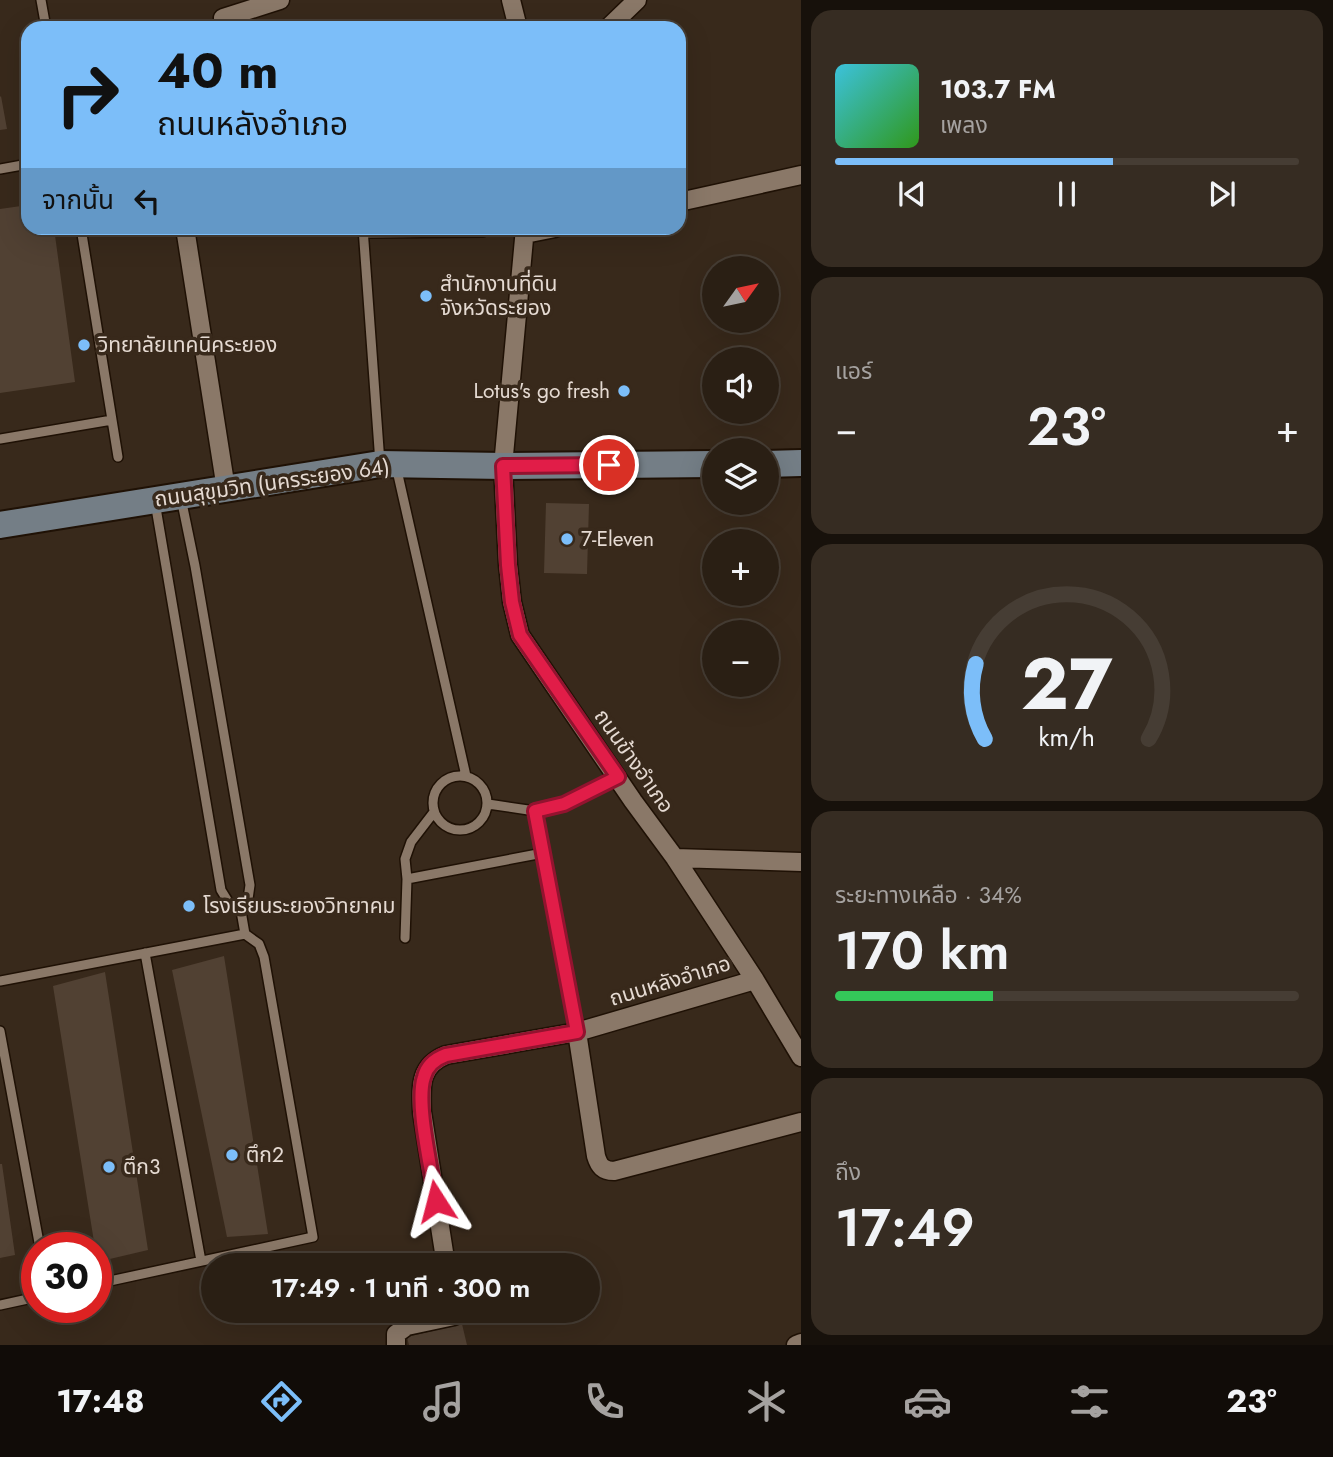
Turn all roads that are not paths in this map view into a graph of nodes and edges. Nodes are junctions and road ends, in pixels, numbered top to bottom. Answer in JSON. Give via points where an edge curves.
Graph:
{"nodes":[{"id":1,"x":41,"y":0,"type":"edge"},
{"id":2,"x":280,"y":0,"type":"edge"},
{"id":3,"x":511,"y":0,"type":"edge"},
{"id":4,"x":637,"y":0,"type":"edge"},
{"id":5,"x":223,"y":18,"type":"dead end"},
{"id":6,"x":45,"y":21,"type":"edge"},
{"id":7,"x":516,"y":21,"type":"edge"},
{"id":8,"x":615,"y":21,"type":"edge"},
{"id":9,"x":21,"y":165,"type":"edge"},
{"id":10,"x":0,"y":169,"type":"edge"},
{"id":11,"x":801,"y":175,"type":"edge"},
{"id":12,"x":686,"y":200,"type":"edge"},
{"id":13,"x":82,"y":235,"type":"edge"},
{"id":14,"x":186,"y":235,"type":"edge"},
{"id":15,"x":364,"y":235,"type":"edge"},
{"id":16,"x":525,"y":235,"type":"edge"},
{"id":17,"x":112,"y":420,"type":"junction"},
{"id":18,"x":0,"y":439,"type":"edge"},
{"id":19,"x":118,"y":457,"type":"dead end"},
{"id":20,"x":801,"y":463,"type":"edge"},
{"id":21,"x":388,"y":464,"type":"junction"},
{"id":22,"x":702,"y":464,"type":"edge"},
{"id":23,"x":779,"y":464,"type":"edge"},
{"id":24,"x":503,"y":466,"type":"junction"},
{"id":25,"x":226,"y":489,"type":"junction"},
{"id":26,"x":168,"y":499,"type":"junction"},
{"id":27,"x":0,"y":525,"type":"edge"},
{"id":28,"x":466,"y":776,"type":"junction"},
{"id":29,"x":618,"y":777,"type":"junction"},
{"id":30,"x":488,"y":804,"type":"junction"},
{"id":31,"x":535,"y":811,"type":"junction"},
{"id":32,"x":434,"y":812,"type":"junction"},
{"id":33,"x":543,"y":853,"type":"junction"},
{"id":34,"x":675,"y":858,"type":"junction"},
{"id":35,"x":801,"y":862,"type":"edge"},
{"id":36,"x":407,"y":879,"type":"junction"},
{"id":37,"x":241,"y":911,"type":"junction"},
{"id":38,"x":245,"y":934,"type":"junction"},
{"id":39,"x":405,"y":938,"type":"dead end"},
{"id":40,"x":145,"y":953,"type":"junction"},
{"id":41,"x":755,"y":979,"type":"junction"},
{"id":42,"x":0,"y":981,"type":"edge"},
{"id":43,"x":0,"y":1031,"type":"edge"},
{"id":44,"x":577,"y":1032,"type":"junction"},
{"id":45,"x":801,"y":1057,"type":"edge"},
{"id":46,"x":801,"y":1122,"type":"edge"},
{"id":47,"x":37,"y":1232,"type":"edge"},
{"id":48,"x":238,"y":1253,"type":"edge"},
{"id":49,"x":444,"y":1253,"type":"edge"},
{"id":50,"x":201,"y":1261,"type":"joint"},
{"id":51,"x":112,"y":1280,"type":"edge"},
{"id":52,"x":21,"y":1300,"type":"edge"},
{"id":53,"x":0,"y":1305,"type":"edge"},
{"id":54,"x":419,"y":1323,"type":"edge"},
{"id":55,"x":801,"y":1343,"type":"edge"},
{"id":56,"x":396,"y":1345,"type":"edge"},
{"id":57,"x":796,"y":1345,"type":"edge"}],
"edges":[{"from":1,"to":6,"type":"lane"},
{"from":2,"to":5,"type":"street"},
{"from":3,"to":7,"type":"street"},
{"from":4,"to":8,"type":"street"},
{"from":9,"to":10,"type":"lane"},
{"from":11,"to":12,"type":"street"},
{"from":13,"to":17,"type":"lane"},
{"from":14,"to":25,"type":"street"},
{"from":15,"to":21,"type":"lane"},
{"from":16,"to":24,"type":"street","name":"ถนนข้างอำเภอ"},
{"from":17,"to":18,"type":"lane"},
{"from":17,"to":19,"type":"lane"},
{"from":20,"to":23,"type":"street"},
{"from":21,"to":24,"type":"street","name":"ถนนสุขุมวิท (นครระยอง 64)"},
{"from":21,"to":25,"type":"street","name":"ถนนสุขุมวิท (นครระยอง 64)"},
{"from":21,"to":28,"type":"lane"},
{"from":22,"to":24,"type":"street","name":"ถนนสุขุมวิท (นครระยอง 64)"},
{"from":24,"to":29,"type":"street","name":"ถนนข้างอำเภอ","via":[[508,565],[520,635]]},
{"from":25,"to":26,"type":"street","name":"ถนนสุขุมวิท (นครระยอง 64)"},
{"from":26,"to":27,"type":"street","name":"ถนนสุขุมวิท (นครระยอง 64)"},
{"from":26,"to":37,"type":"lane","via":[[195,566],[250,885]]},
{"from":26,"to":37,"type":"lane","via":[[221,890]]},
{"from":28,"to":30,"type":"lane","via":[[482,786]]},
{"from":28,"to":32,"type":"lane","via":[[439,785],[432,802]]},
{"from":29,"to":31,"type":"lane","via":[[564,804]]},
{"from":29,"to":34,"type":"street","name":"ถนนข้างอำเภอ"},
{"from":30,"to":31,"type":"lane"},
{"from":30,"to":32,"type":"lane","via":[[481,822],[464,831],[446,827]]},
{"from":31,"to":33,"type":"lane"},
{"from":32,"to":36,"type":"lane","via":[[411,842],[405,859]]},
{"from":33,"to":36,"type":"lane"},
{"from":33,"to":44,"type":"lane"},
{"from":34,"to":35,"type":"street"},
{"from":34,"to":41,"type":"street","name":"ถนนข้างอำเภอ"},
{"from":36,"to":39,"type":"lane"},
{"from":37,"to":38,"type":"lane"},
{"from":38,"to":40,"type":"lane"},
{"from":38,"to":48,"type":"lane","via":[[258,944],[264,957],[313,1237]]},
{"from":40,"to":42,"type":"lane"},
{"from":40,"to":50,"type":"lane"},
{"from":41,"to":44,"type":"street","name":"ถนนหลังอำเภอ"},
{"from":41,"to":45,"type":"street","name":"ถนนข้างอำเภอ"},
{"from":43,"to":47,"type":"lane"},
{"from":44,"to":46,"type":"street","via":[[596,1156],[608,1171]]},
{"from":44,"to":49,"type":"street","name":"ถนนหลังอำเภอ","via":[[446,1055],[428,1068],[421,1091],[422,1112]]},
{"from":50,"to":51,"type":"lane"},
{"from":52,"to":53,"type":"lane"},
{"from":54,"to":56,"type":"street","via":[[396,1334]]},
{"from":55,"to":57,"type":"street"}]}
